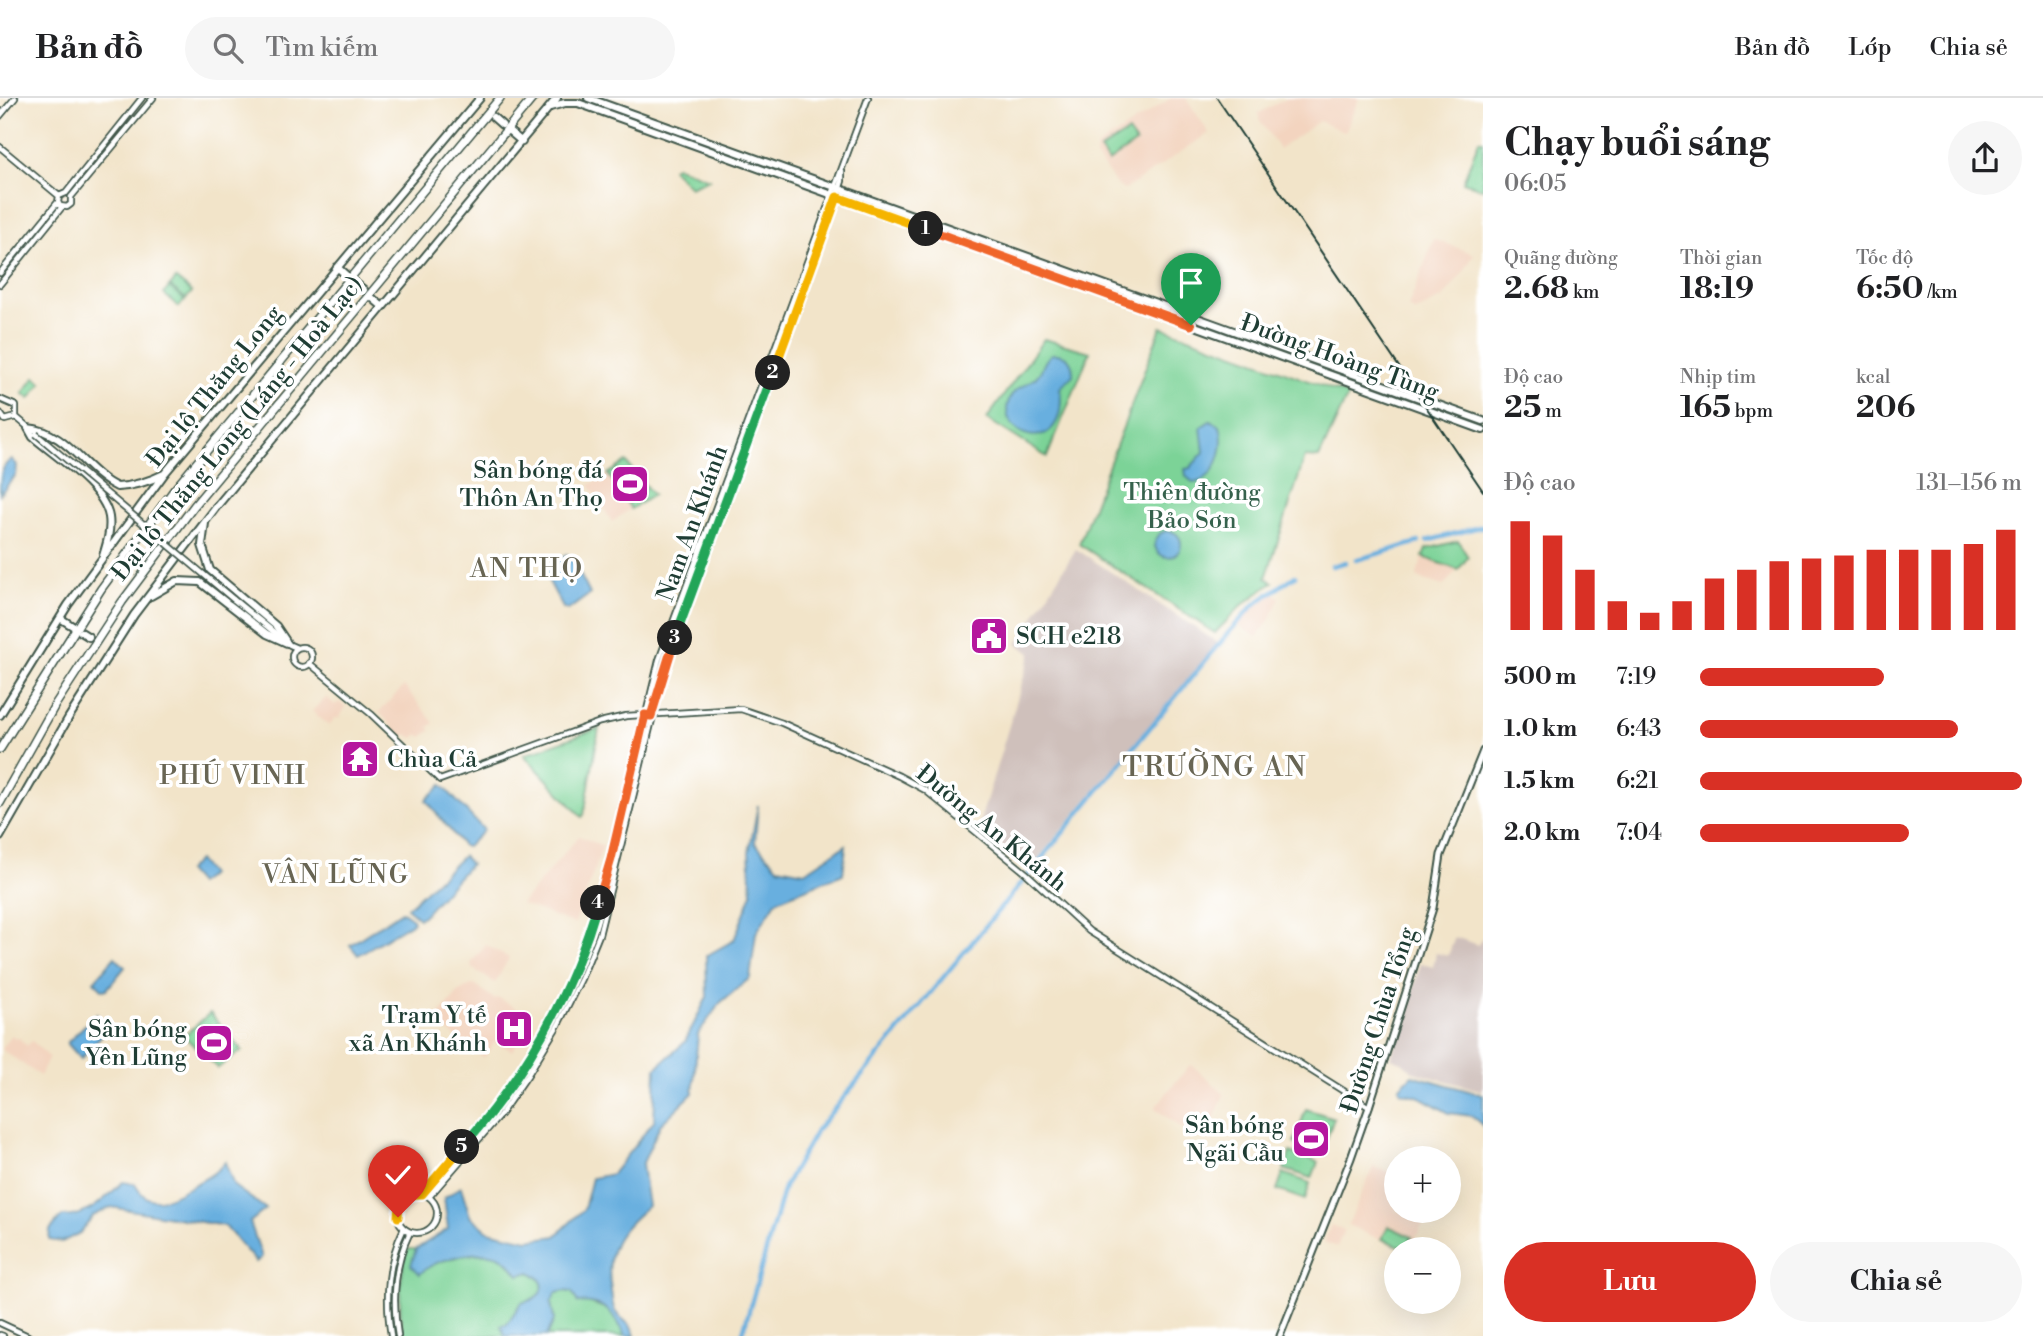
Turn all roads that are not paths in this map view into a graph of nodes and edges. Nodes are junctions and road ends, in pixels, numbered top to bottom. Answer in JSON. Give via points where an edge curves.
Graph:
{"nodes":[{"id":1,"x":15,"y":98,"type":"edge"},
{"id":2,"x":142,"y":98,"type":"edge"},
{"id":3,"x":153,"y":98,"type":"edge"},
{"id":4,"x":500,"y":98,"type":"edge"},
{"id":5,"x":533,"y":98,"type":"edge"},
{"id":6,"x":557,"y":98,"type":"edge"},
{"id":7,"x":588,"y":98,"type":"edge"},
{"id":8,"x":868,"y":98,"type":"edge"},
{"id":9,"x":478,"y":100,"type":"edge"},
{"id":10,"x":551,"y":107,"type":"junction"},
{"id":11,"x":486,"y":111,"type":"dead end"},
{"id":12,"x":0,"y":116,"type":"edge"},
{"id":13,"x":493,"y":117,"type":"dead end"},
{"id":14,"x":522,"y":142,"type":"junction"},
{"id":15,"x":0,"y":147,"type":"edge"},
{"id":16,"x":836,"y":192,"type":"junction"},
{"id":17,"x":66,"y":193,"type":"junction"},
{"id":18,"x":71,"y":197,"type":"junction"},
{"id":19,"x":59,"y":199,"type":"junction"},
{"id":20,"x":62,"y":207,"type":"junction"},
{"id":21,"x":812,"y":250,"type":"junction"},
{"id":22,"x":818,"y":252,"type":"junction"},
{"id":23,"x":337,"y":267,"type":"junction"},
{"id":24,"x":0,"y":273,"type":"edge"},
{"id":25,"x":347,"y":276,"type":"dead end"},
{"id":26,"x":354,"y":282,"type":"dead end"},
{"id":27,"x":0,"y":284,"type":"edge"},
{"id":28,"x":364,"y":290,"type":"dead end"},
{"id":29,"x":370,"y":296,"type":"dead end"},
{"id":30,"x":383,"y":307,"type":"junction"},
{"id":31,"x":1254,"y":338,"type":"junction"},
{"id":32,"x":1251,"y":346,"type":"junction"},
{"id":33,"x":1325,"y":363,"type":"junction"},
{"id":34,"x":1322,"y":372,"type":"junction"},
{"id":35,"x":0,"y":399,"type":"edge"},
{"id":36,"x":9,"y":403,"type":"junction"},
{"id":37,"x":0,"y":413,"type":"edge"},
{"id":38,"x":16,"y":417,"type":"junction"},
{"id":39,"x":1483,"y":421,"type":"edge"},
{"id":40,"x":28,"y":428,"type":"junction"},
{"id":41,"x":1483,"y":430,"type":"edge"},
{"id":42,"x":165,"y":473,"type":"junction"},
{"id":43,"x":206,"y":520,"type":"junction"},
{"id":44,"x":703,"y":544,"type":"junction"},
{"id":45,"x":708,"y":548,"type":"junction"},
{"id":46,"x":103,"y":559,"type":"junction"},
{"id":47,"x":146,"y":599,"type":"junction"},
{"id":48,"x":60,"y":618,"type":"junction"},
{"id":49,"x":74,"y":627,"type":"dead end"},
{"id":50,"x":81,"y":632,"type":"dead end"},
{"id":51,"x":89,"y":637,"type":"dead end"},
{"id":52,"x":98,"y":642,"type":"dead end"},
{"id":53,"x":288,"y":644,"type":"junction"},
{"id":54,"x":110,"y":650,"type":"junction"},
{"id":55,"x":295,"y":650,"type":"junction"},
{"id":56,"x":309,"y":663,"type":"junction"},
{"id":57,"x":0,"y":715,"type":"edge"},
{"id":58,"x":645,"y":715,"type":"junction"},
{"id":59,"x":651,"y":716,"type":"junction"},
{"id":60,"x":0,"y":749,"type":"edge"},
{"id":61,"x":1483,"y":751,"type":"edge"},
{"id":62,"x":0,"y":803,"type":"edge"},
{"id":63,"x":0,"y":837,"type":"edge"},
{"id":64,"x":536,"y":1046,"type":"junction"},
{"id":65,"x":543,"y":1051,"type":"junction"},
{"id":66,"x":1369,"y":1107,"type":"junction"},
{"id":67,"x":422,"y":1194,"type":"junction"},
{"id":68,"x":429,"y":1197,"type":"junction"},
{"id":69,"x":404,"y":1228,"type":"junction"},
{"id":70,"x":410,"y":1232,"type":"junction"},
{"id":71,"x":0,"y":1323,"type":"edge"},
{"id":72,"x":28,"y":1336,"type":"edge"},
{"id":73,"x":391,"y":1336,"type":"edge"},
{"id":74,"x":398,"y":1336,"type":"edge"},
{"id":75,"x":1280,"y":1336,"type":"edge"}],
"edges":[{"from":1,"to":12,"type":"street"},
{"from":2,"to":17,"type":"street"},
{"from":3,"to":18,"type":"street"},
{"from":4,"to":60,"type":"highway","name":"Đại lộ Thăng Long (Láng - Hoà Lạc)","via":[[174,490],[101,589]]},
{"from":5,"to":62,"type":"highway","name":"Đại lộ Thăng Long (Láng - Hoà Lạc)","via":[[194,506],[122,602],[49,714]]},
{"from":6,"to":10,"type":"main road"},
{"from":7,"to":16,"type":"main road","name":"Đường Hoàng Tùng"},
{"from":8,"to":16,"type":"street"},
{"from":9,"to":11,"type":"main road"},
{"from":9,"to":23,"type":"main road","name":"Đại lộ Thăng Long"},
{"from":10,"to":14,"type":"main road"},
{"from":10,"to":16,"type":"main road","name":"Đường Hoàng Tùng","via":[[578,103]]},
{"from":13,"to":14,"type":"main road"},
{"from":14,"to":30,"type":"main road"},
{"from":15,"to":19,"type":"street"},
{"from":16,"to":21,"type":"street","name":"Nam An Khánh"},
{"from":16,"to":22,"type":"street","name":"Nam An Khánh"},
{"from":16,"to":31,"type":"main road","name":"Đường Hoàng Tùng"},
{"from":16,"to":32,"type":"main road","name":"Đường Hoàng Tùng"},
{"from":17,"to":18,"type":"street"},
{"from":17,"to":19,"type":"street"},
{"from":18,"to":20,"type":"street","via":[[71,204]]},
{"from":19,"to":20,"type":"street"},
{"from":19,"to":24,"type":"street"},
{"from":20,"to":27,"type":"street"},
{"from":21,"to":22,"type":"street"},
{"from":21,"to":44,"type":"street","name":"Nam An Khánh"},
{"from":22,"to":45,"type":"street","name":"Nam An Khánh"},
{"from":23,"to":25,"type":"main road"},
{"from":23,"to":42,"type":"main road","name":"Đại lộ Thăng Long"},
{"from":26,"to":28,"type":"main road"},
{"from":29,"to":30,"type":"main road"},
{"from":30,"to":43,"type":"main road"},
{"from":31,"to":32,"type":"main road"},
{"from":31,"to":33,"type":"main road","name":"Đường Hoàng Tùng"},
{"from":32,"to":34,"type":"main road","name":"Đường Hoàng Tùng"},
{"from":33,"to":34,"type":"main road"},
{"from":33,"to":39,"type":"main road","name":"Đường Hoàng Tùng"},
{"from":34,"to":41,"type":"main road","name":"Đường Hoàng Tùng"},
{"from":35,"to":36,"type":"street"},
{"from":36,"to":37,"type":"street"},
{"from":36,"to":38,"type":"street","via":[[18,410]]},
{"from":37,"to":38,"type":"street","via":[[9,421]]},
{"from":38,"to":40,"type":"street"},
{"from":40,"to":42,"type":"main road","via":[[44,430],[117,487],[149,482]]},
{"from":40,"to":46,"type":"main road","via":[[33,438],[97,491],[105,503],[110,526]]},
{"from":40,"to":53,"type":"street","bridge":true},
{"from":42,"to":46,"type":"main road","name":"Đại lộ Thăng Long"},
{"from":43,"to":47,"type":"main road"},
{"from":43,"to":53,"type":"main road","via":[[202,545],[209,570],[276,626]]},
{"from":44,"to":45,"type":"street"},
{"from":44,"to":58,"type":"street","name":"Nam An Khánh","via":[[659,660]]},
{"from":45,"to":59,"type":"street","name":"Nam An Khánh"},
{"from":46,"to":48,"type":"main road","name":"Đại lộ Thăng Long"},
{"from":47,"to":53,"type":"main road","via":[[177,581],[201,582],[267,634]]},
{"from":47,"to":54,"type":"main road"},
{"from":48,"to":49,"type":"main road"},
{"from":48,"to":57,"type":"main road","name":"Đại lộ Thăng Long"},
{"from":50,"to":51,"type":"main road"},
{"from":52,"to":54,"type":"main road"},
{"from":53,"to":55,"type":"street"},
{"from":54,"to":63,"type":"main road"},
{"from":55,"to":56,"type":"street","via":[[310,650]]},
{"from":55,"to":56,"type":"street","via":[[296,665]]},
{"from":56,"to":58,"type":"street","name":"Đường An Khánh","via":[[440,780],[600,722]]},
{"from":58,"to":59,"type":"street","name":"Đường An Khánh"},
{"from":58,"to":64,"type":"street","name":"Nam An Khánh","via":[[590,930],[573,978]]},
{"from":59,"to":65,"type":"street","name":"Nam An Khánh","via":[[599,935]]},
{"from":59,"to":66,"type":"street","name":"Đường An Khánh","via":[[741,709],[911,782],[1028,874],[1084,927]]},
{"from":61,"to":66,"type":"main road","name":"Đường Chùa Tổng","via":[[1441,855],[1433,908]]},
{"from":64,"to":65,"type":"street"},
{"from":64,"to":67,"type":"street","name":"Nam An Khánh","via":[[487,1119]]},
{"from":65,"to":68,"type":"street","name":"Nam An Khánh","via":[[500,1115]]},
{"from":66,"to":75,"type":"main road","name":"Đường Chùa Tổng"},
{"from":67,"to":68,"type":"street"},
{"from":67,"to":69,"type":"street","via":[[410,1195],[400,1203],[398,1217]]},
{"from":68,"to":70,"type":"street","via":[[436,1207],[436,1220],[428,1229]]},
{"from":69,"to":70,"type":"street"},
{"from":69,"to":73,"type":"street","via":[[389,1271]]},
{"from":70,"to":74,"type":"street","via":[[394,1287]]},
{"from":71,"to":72,"type":"street"}]}
